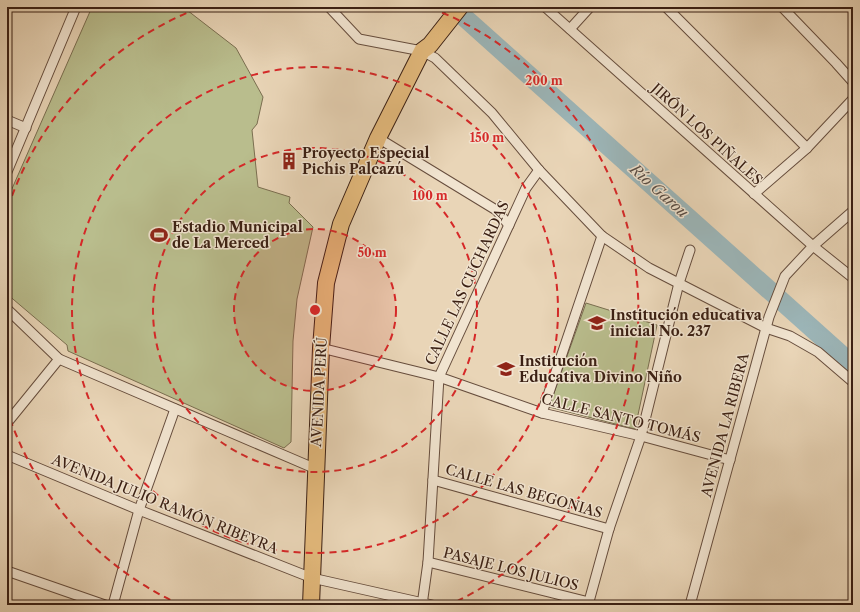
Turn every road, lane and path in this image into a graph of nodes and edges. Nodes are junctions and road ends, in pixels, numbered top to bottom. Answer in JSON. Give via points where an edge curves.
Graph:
{"nodes":[{"id":1,"x":76,"y":7,"type":"edge"},
{"id":2,"x":329,"y":7,"type":"edge"},
{"id":3,"x":545,"y":7,"type":"edge"},
{"id":4,"x":590,"y":7,"type":"edge"},
{"id":5,"x":666,"y":7,"type":"edge"},
{"id":6,"x":782,"y":7,"type":"edge"},
{"id":7,"x":455,"y":13,"type":"edge"},
{"id":8,"x":570,"y":29,"type":"junction"},
{"id":9,"x":422,"y":51,"type":"junction"},
{"id":10,"x":853,"y":82,"type":"edge"},
{"id":11,"x":853,"y":99,"type":"edge"},
{"id":12,"x":7,"y":120,"type":"edge"},
{"id":13,"x":26,"y":128,"type":"junction"},
{"id":14,"x":378,"y":138,"type":"junction"},
{"id":15,"x":807,"y":148,"type":"junction"},
{"id":16,"x":539,"y":170,"type":"junction"},
{"id":17,"x":7,"y":172,"type":"edge"},
{"id":18,"x":754,"y":194,"type":"junction"},
{"id":19,"x":853,"y":211,"type":"edge"},
{"id":20,"x":509,"y":225,"type":"junction"},
{"id":21,"x":602,"y":236,"type":"junction"},
{"id":22,"x":813,"y":246,"type":"junction"},
{"id":23,"x":690,"y":250,"type":"dead end"},
{"id":24,"x":853,"y":278,"type":"edge"},
{"id":25,"x":679,"y":283,"type":"junction"},
{"id":26,"x":7,"y":309,"type":"edge"},
{"id":27,"x":766,"y":328,"type":"junction"},
{"id":28,"x":321,"y":348,"type":"junction"},
{"id":29,"x":59,"y":359,"type":"junction"},
{"id":30,"x":439,"y":377,"type":"junction"},
{"id":31,"x":853,"y":382,"type":"edge"},
{"id":32,"x":175,"y":409,"type":"junction"},
{"id":33,"x":542,"y":413,"type":"junction"},
{"id":34,"x":7,"y":423,"type":"edge"},
{"id":35,"x":640,"y":436,"type":"junction"},
{"id":36,"x":7,"y":455,"type":"edge"},
{"id":37,"x":730,"y":460,"type":"junction"},
{"id":38,"x":316,"y":469,"type":"junction"},
{"id":39,"x":433,"y":480,"type":"junction"},
{"id":40,"x":139,"y":510,"type":"junction"},
{"id":41,"x":609,"y":529,"type":"junction"},
{"id":42,"x":428,"y":562,"type":"junction"},
{"id":43,"x":7,"y":571,"type":"edge"},
{"id":44,"x":312,"y":578,"type":"junction"},
{"id":45,"x":588,"y":603,"type":"edge"},
{"id":46,"x":422,"y":604,"type":"edge"},
{"id":47,"x":105,"y":605,"type":"edge"},
{"id":48,"x":113,"y":605,"type":"edge"},
{"id":49,"x":311,"y":605,"type":"edge"},
{"id":50,"x":432,"y":605,"type":"edge"},
{"id":51,"x":690,"y":605,"type":"edge"}],
"edges":[{"from":1,"to":13,"type":"street"},
{"from":2,"to":9,"type":"street","via":[[359,39]]},
{"from":3,"to":8,"type":"street","name":"JIRÓN LOS PIÑALES"},
{"from":4,"to":8,"type":"street"},
{"from":5,"to":15,"type":"street"},
{"from":6,"to":10,"type":"street"},
{"from":7,"to":9,"type":"highway","name":"AVENIDA PERÚ","via":[[430,45]]},
{"from":8,"to":18,"type":"street","name":"JIRÓN LOS PIÑALES"},
{"from":9,"to":14,"type":"highway","name":"AVENIDA PERÚ"},
{"from":9,"to":16,"type":"street","via":[[435,58],[492,113]]},
{"from":11,"to":15,"type":"street"},
{"from":12,"to":13,"type":"street"},
{"from":13,"to":17,"type":"street"},
{"from":14,"to":20,"type":"street","via":[[496,210]]},
{"from":14,"to":28,"type":"highway","name":"AVENIDA PERÚ","via":[[341,224],[326,283]]},
{"from":15,"to":18,"type":"street"},
{"from":16,"to":20,"type":"street","name":"CALLE LAS CUCHARDAS","via":[[526,188]]},
{"from":16,"to":21,"type":"street"},
{"from":18,"to":22,"type":"street","name":"JIRÓN LOS PIÑALES"},
{"from":19,"to":22,"type":"street","name":"AVENIDA LA RIBERA"},
{"from":20,"to":30,"type":"street","name":"CALLE LAS CUCHARDAS"},
{"from":21,"to":25,"type":"street","via":[[649,268]]},
{"from":21,"to":33,"type":"street"},
{"from":22,"to":24,"type":"street","name":"JIRÓN LOS PIÑALES"},
{"from":22,"to":27,"type":"street","name":"AVENIDA LA RIBERA","via":[[786,276]]},
{"from":23,"to":25,"type":"street"},
{"from":25,"to":27,"type":"street"},
{"from":25,"to":35,"type":"street"},
{"from":26,"to":29,"type":"street"},
{"from":27,"to":31,"type":"street","via":[[790,336],[818,352]]},
{"from":27,"to":37,"type":"street","name":"AVENIDA LA RIBERA"},
{"from":28,"to":30,"type":"street","name":"CALLE SANTO TOMÁS"},
{"from":28,"to":38,"type":"highway","name":"AVENIDA PERÚ"},
{"from":29,"to":32,"type":"street"},
{"from":29,"to":34,"type":"street"},
{"from":30,"to":33,"type":"street","name":"CALLE SANTO TOMÁS"},
{"from":30,"to":39,"type":"street","name":"CALLE LAS CUCHARDAS"},
{"from":32,"to":38,"type":"street"},
{"from":32,"to":40,"type":"street"},
{"from":33,"to":35,"type":"street","name":"CALLE SANTO TOMÁS"},
{"from":35,"to":37,"type":"street","name":"CALLE SANTO TOMÁS"},
{"from":35,"to":41,"type":"street"},
{"from":36,"to":40,"type":"street","name":"AVENIDA JULIO RAMÓN RIBEYRA"},
{"from":37,"to":51,"type":"street","name":"AVENIDA LA RIBERA"},
{"from":38,"to":44,"type":"highway","name":"AVENIDA PERÚ"},
{"from":39,"to":41,"type":"street","name":"CALLE LAS BEGONIAS"},
{"from":39,"to":42,"type":"street","name":"CALLE LAS CUCHARDAS"},
{"from":40,"to":44,"type":"street","name":"AVENIDA JULIO RAMÓN RIBEYRA"},
{"from":40,"to":48,"type":"street"},
{"from":41,"to":45,"type":"street"},
{"from":42,"to":45,"type":"street","name":"PASAJE LOS JULIOS"},
{"from":42,"to":46,"type":"street","name":"CALLE LAS CUCHARDAS"},
{"from":43,"to":47,"type":"street"},
{"from":44,"to":46,"type":"street","name":"AVENIDA JULIO RAMÓN RIBEYRA"},
{"from":44,"to":49,"type":"highway","name":"AVENIDA PERÚ"},
{"from":46,"to":50,"type":"street","name":"AVENIDA JULIO RAMÓN RIBEYRA"}]}
